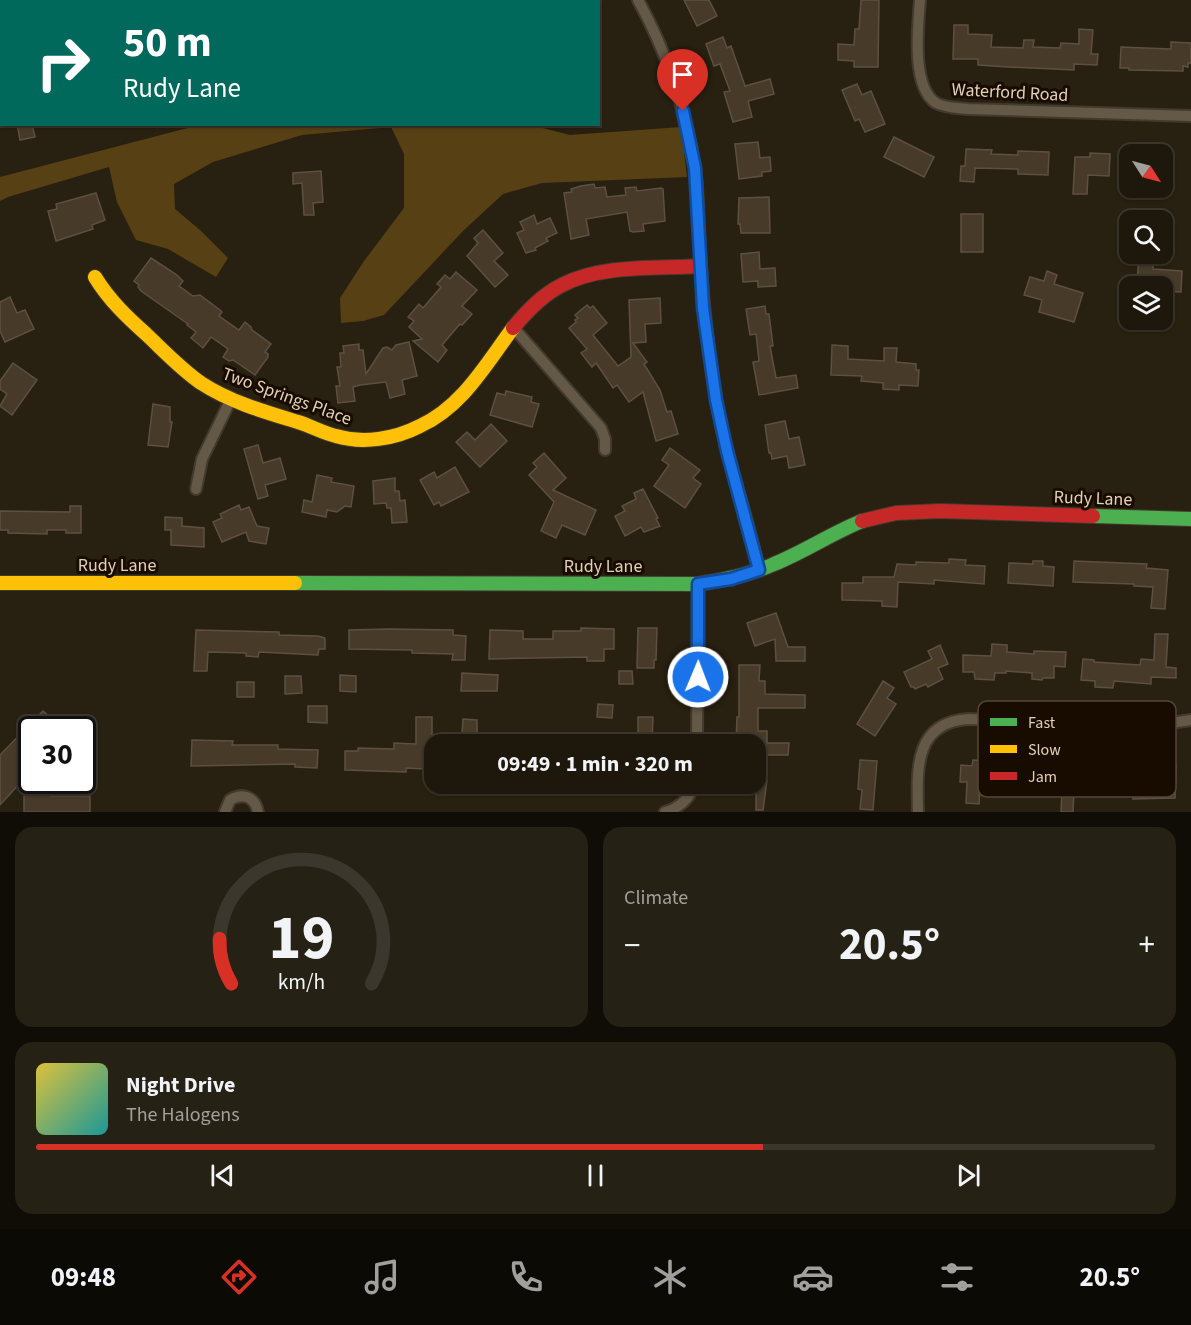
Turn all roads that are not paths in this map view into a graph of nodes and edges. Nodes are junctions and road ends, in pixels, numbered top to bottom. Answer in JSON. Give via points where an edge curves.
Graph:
{"nodes":[{"id":1,"x":638,"y":0,"type":"edge"},
{"id":2,"x":920,"y":0,"type":"edge"},
{"id":3,"x":1191,"y":116,"type":"edge"},
{"id":4,"x":700,"y":266,"type":"junction"},
{"id":5,"x":95,"y":277,"type":"dead end"},
{"id":6,"x":513,"y":327,"type":"junction"},
{"id":7,"x":231,"y":399,"type":"junction"},
{"id":8,"x":605,"y":450,"type":"dead end"},
{"id":9,"x":196,"y":489,"type":"dead end"},
{"id":10,"x":1191,"y":519,"type":"edge"},
{"id":11,"x":759,"y":570,"type":"junction"},
{"id":12,"x":0,"y":583,"type":"edge"},
{"id":13,"x":698,"y":584,"type":"junction"},
{"id":14,"x":978,"y":719,"type":"edge"},
{"id":15,"x":1191,"y":720,"type":"edge"},
{"id":16,"x":1176,"y":722,"type":"edge"},
{"id":17,"x":697,"y":734,"type":"edge"},
{"id":18,"x":690,"y":794,"type":"edge"},
{"id":19,"x":918,"y":811,"type":"edge"},
{"id":20,"x":225,"y":812,"type":"edge"},
{"id":21,"x":258,"y":812,"type":"edge"},
{"id":22,"x":664,"y":812,"type":"edge"}],
"edges":[{"from":1,"to":4,"type":"street","via":[[665,56],[687,127],[697,188]]},
{"from":2,"to":3,"type":"street","name":"Waterford Road","via":[[919,71],[929,97],[944,106]]},
{"from":4,"to":6,"type":"street","name":"Two Springs Place","via":[[580,278],[542,297]]},
{"from":4,"to":11,"type":"street","via":[[716,400]]},
{"from":5,"to":7,"type":"street","name":"Two Springs Place","via":[[115,306],[188,373]]},
{"from":6,"to":7,"type":"street","name":"Two Springs Place","via":[[462,394],[442,413],[408,432],[385,438],[346,439]]},
{"from":6,"to":8,"type":"street","via":[[602,428]]},
{"from":7,"to":9,"type":"street","via":[[202,459]]},
{"from":10,"to":11,"type":"street","name":"Rudy Lane","via":[[896,513],[840,530]]},
{"from":11,"to":13,"type":"street","name":"Rudy Lane"},
{"from":12,"to":13,"type":"street","name":"Rudy Lane"},
{"from":13,"to":17,"type":"street"},
{"from":14,"to":19,"type":"street","via":[[946,723],[929,737],[918,764]]},
{"from":15,"to":16,"type":"street"},
{"from":18,"to":22,"type":"street","via":[[683,803]]},
{"from":20,"to":21,"type":"street","via":[[230,800],[245,796],[254,802]]}]}
